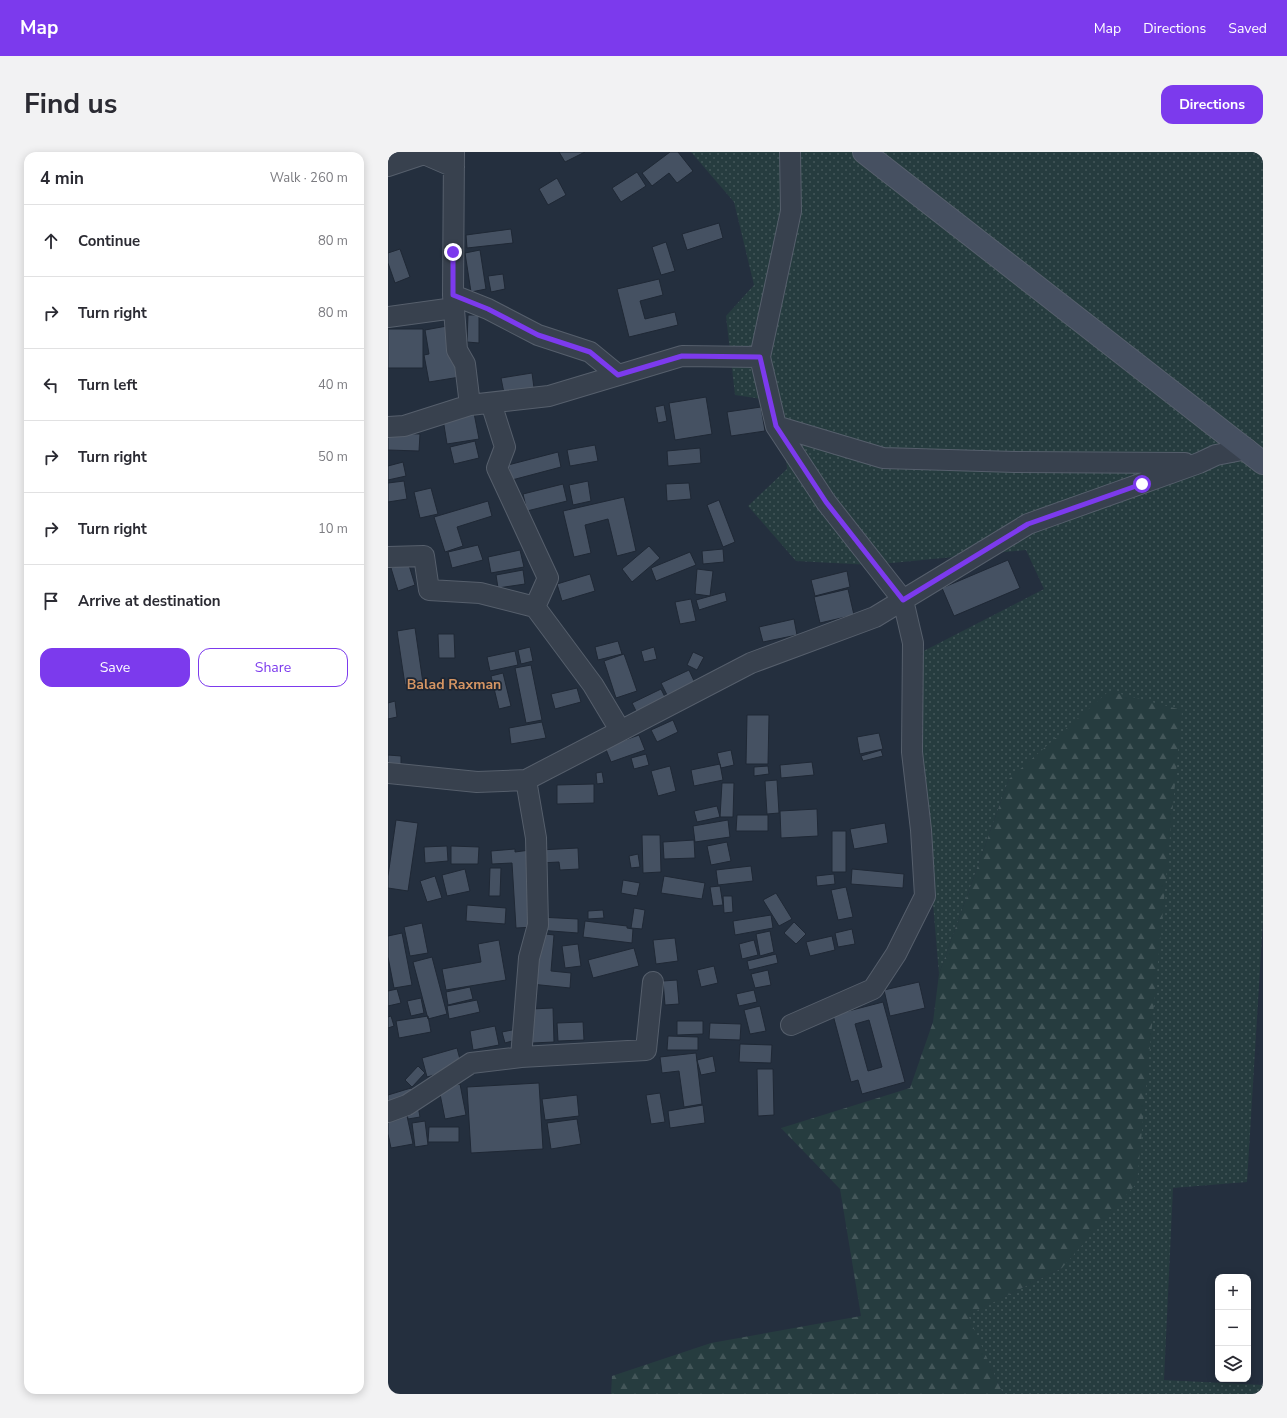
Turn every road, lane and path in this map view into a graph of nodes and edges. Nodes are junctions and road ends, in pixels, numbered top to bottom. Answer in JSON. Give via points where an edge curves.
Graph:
{"nodes":[{"id":1,"x":790,"y":152,"type":"edge"},
{"id":2,"x":864,"y":152,"type":"edge"},
{"id":3,"x":454,"y":159,"type":"edge"},
{"id":4,"x":388,"y":166,"type":"edge"},
{"id":5,"x":454,"y":302,"type":"junction"},
{"id":6,"x":388,"y":317,"type":"edge"},
{"id":7,"x":760,"y":357,"type":"junction"},
{"id":8,"x":618,"y":375,"type":"junction"},
{"id":9,"x":491,"y":403,"type":"junction"},
{"id":10,"x":470,"y":405,"type":"junction"},
{"id":11,"x":776,"y":426,"type":"junction"},
{"id":12,"x":388,"y":428,"type":"edge"},
{"id":13,"x":1247,"y":449,"type":"junction"},
{"id":14,"x":1263,"y":463,"type":"edge"},
{"id":15,"x":1199,"y":464,"type":"junction"},
{"id":16,"x":388,"y":557,"type":"edge"},
{"id":17,"x":903,"y":600,"type":"junction"},
{"id":18,"x":535,"y":607,"type":"junction"},
{"id":19,"x":620,"y":730,"type":"junction"},
{"id":20,"x":388,"y":773,"type":"edge"},
{"id":21,"x":526,"y":780,"type":"junction"},
{"id":22,"x":654,"y":982,"type":"dead end"},
{"id":23,"x":792,"y":1025,"type":"dead end"},
{"id":24,"x":521,"y":1057,"type":"junction"},
{"id":25,"x":388,"y":1112,"type":"edge"}],
"edges":[{"from":1,"to":7,"type":"street","via":[[791,211]]},
{"from":2,"to":13,"type":"street"},
{"from":3,"to":4,"type":"street","via":[[424,154]]},
{"from":3,"to":5,"type":"street"},
{"from":5,"to":6,"type":"street"},
{"from":5,"to":8,"type":"street","via":[[488,309],[538,335],[590,352]]},
{"from":5,"to":10,"type":"street","via":[[457,350],[465,364]]},
{"from":7,"to":8,"type":"street","via":[[682,356]]},
{"from":7,"to":11,"type":"street"},
{"from":8,"to":9,"type":"street","via":[[549,396]]},
{"from":9,"to":10,"type":"street"},
{"from":9,"to":18,"type":"street","via":[[505,447],[497,468],[548,578]]},
{"from":10,"to":12,"type":"street","via":[[404,426]]},
{"from":11,"to":15,"type":"street","via":[[883,458]]},
{"from":11,"to":17,"type":"street","via":[[826,502]]},
{"from":13,"to":14,"type":"street"},
{"from":13,"to":15,"type":"street","via":[[1216,455]]},
{"from":15,"to":17,"type":"street","via":[[1028,524]]},
{"from":16,"to":18,"type":"street","via":[[424,556],[429,590],[480,593]]},
{"from":17,"to":19,"type":"street","via":[[875,617],[751,663]]},
{"from":17,"to":23,"type":"street","via":[[914,644],[912,752],[925,896],[896,954],[873,989]]},
{"from":18,"to":19,"type":"street","via":[[593,686]]},
{"from":19,"to":21,"type":"street"},
{"from":20,"to":21,"type":"street","via":[[476,782]]},
{"from":21,"to":24,"type":"street","via":[[536,838],[538,925],[529,958]]},
{"from":22,"to":24,"type":"street","via":[[646,1050]]},
{"from":24,"to":25,"type":"street","via":[[471,1063],[407,1105]]}]}
